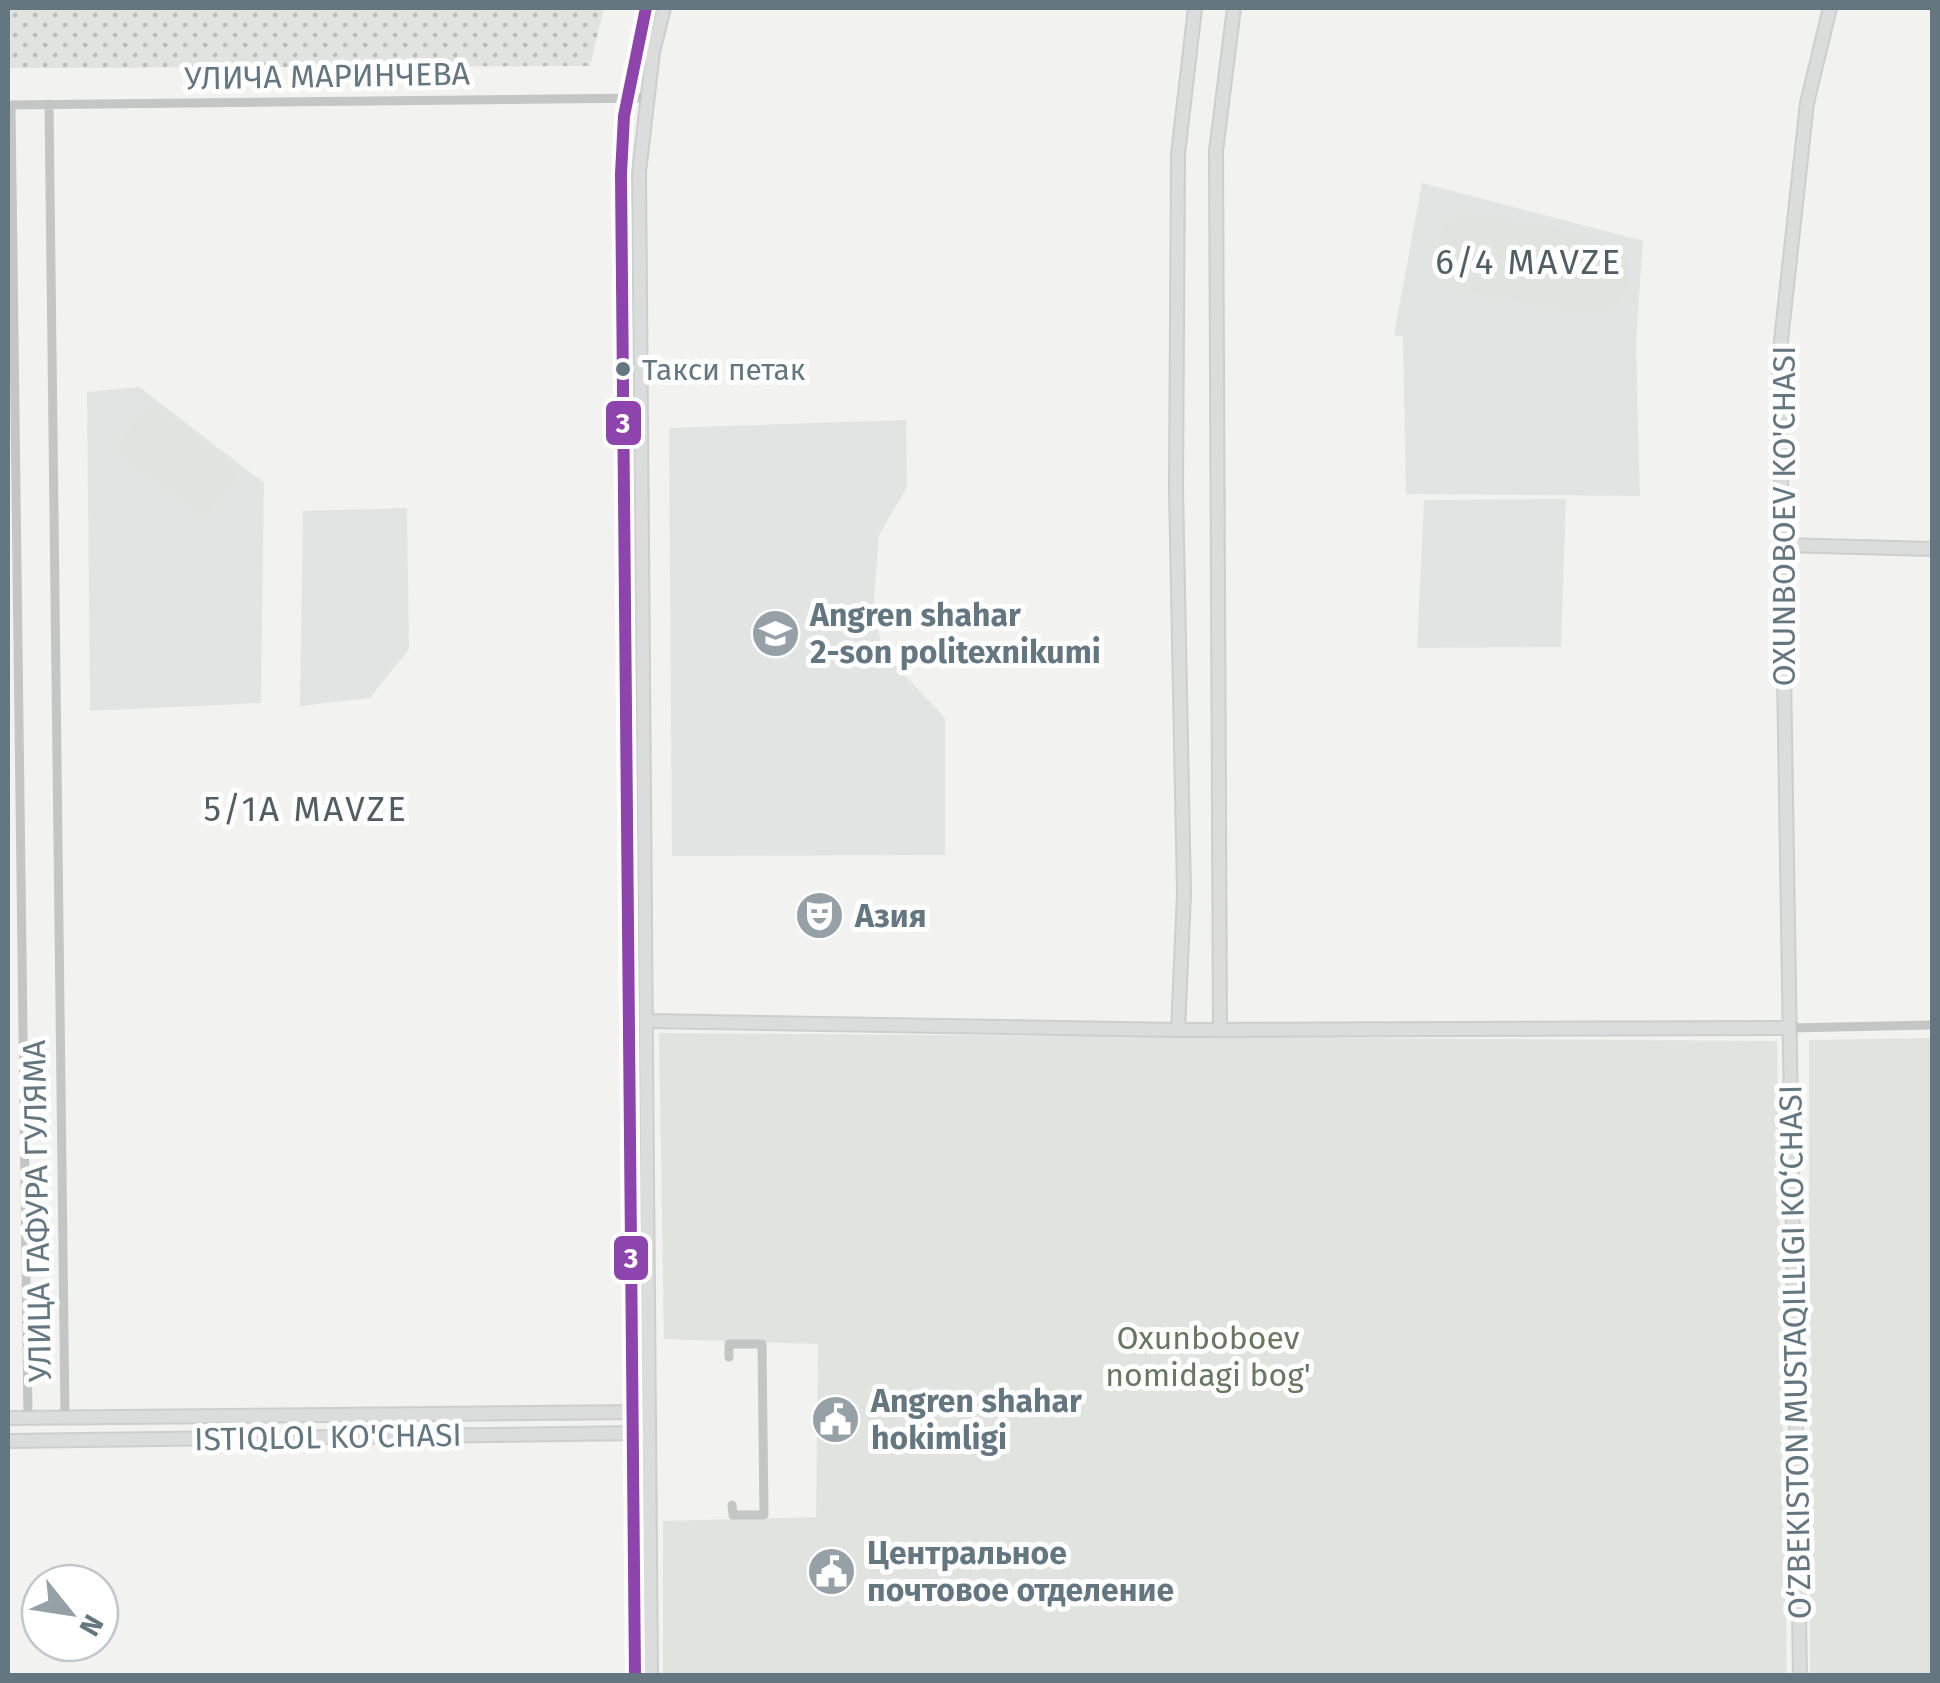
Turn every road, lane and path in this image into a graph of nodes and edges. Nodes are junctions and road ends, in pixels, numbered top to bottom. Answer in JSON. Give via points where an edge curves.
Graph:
{"nodes":[{"id":1,"x":646,"y":8,"type":"edge"},
{"id":2,"x":664,"y":8,"type":"edge"},
{"id":3,"x":1195,"y":8,"type":"edge"},
{"id":4,"x":1234,"y":8,"type":"edge"},
{"id":5,"x":1830,"y":8,"type":"edge"},
{"id":6,"x":627,"y":98,"type":"junction"},
{"id":7,"x":646,"y":98,"type":"junction"},
{"id":8,"x":49,"y":104,"type":"junction"},
{"id":9,"x":9,"y":105,"type":"edge"},
{"id":10,"x":1782,"y":544,"type":"junction"},
{"id":11,"x":1932,"y":549,"type":"edge"},
{"id":12,"x":646,"y":1021,"type":"junction"},
{"id":13,"x":1932,"y":1025,"type":"edge"},
{"id":14,"x":1790,"y":1028,"type":"junction"},
{"id":15,"x":1178,"y":1030,"type":"junction"},
{"id":16,"x":1220,"y":1030,"type":"junction"},
{"id":17,"x":632,"y":1357,"type":"junction"},
{"id":18,"x":649,"y":1357,"type":"junction"},
{"id":19,"x":729,"y":1357,"type":"dead end"},
{"id":20,"x":632,"y":1412,"type":"junction"},
{"id":21,"x":650,"y":1412,"type":"junction"},
{"id":22,"x":65,"y":1417,"type":"junction"},
{"id":23,"x":8,"y":1418,"type":"edge"},
{"id":24,"x":28,"y":1418,"type":"junction"},
{"id":25,"x":650,"y":1432,"type":"junction"},
{"id":26,"x":633,"y":1433,"type":"junction"},
{"id":27,"x":8,"y":1442,"type":"edge"},
{"id":28,"x":732,"y":1505,"type":"dead end"},
{"id":29,"x":636,"y":1676,"type":"edge"},
{"id":30,"x":651,"y":1676,"type":"edge"},
{"id":31,"x":1800,"y":1676,"type":"edge"}],
"edges":[{"from":1,"to":6,"type":"main road"},
{"from":2,"to":7,"type":"main road"},
{"from":3,"to":15,"type":"main road","via":[[1178,154],[1184,894]]},
{"from":4,"to":16,"type":"main road","via":[[1216,152]]},
{"from":5,"to":10,"type":"main road","name":"OXUNBOBOEV KO'CHASI","via":[[1807,103],[1779,359]]},
{"from":6,"to":7,"type":"street","name":"УЛИЧА МАРИНЧЕВА"},
{"from":6,"to":8,"type":"street","name":"УЛИЧА МАРИНЧЕВА"},
{"from":6,"to":17,"type":"main road","via":[[620,174]]},
{"from":7,"to":12,"type":"main road","via":[[639,172]]},
{"from":8,"to":9,"type":"street","name":"УЛИЧА МАРИНЧЕВА"},
{"from":8,"to":22,"type":"street","name":"УЛИЦА ГАФУРА ГУЛЯМА"},
{"from":9,"to":24,"type":"street"},
{"from":10,"to":11,"type":"main road"},
{"from":10,"to":14,"type":"main road","name":"OXUNBOBOEV KO'CHASI"},
{"from":12,"to":15,"type":"main road"},
{"from":12,"to":18,"type":"main road"},
{"from":13,"to":14,"type":"street"},
{"from":14,"to":16,"type":"main road"},
{"from":14,"to":31,"type":"main road","name":"O‘ZBEKISTON MUSTAQILLIGI KO‘CHASI"},
{"from":15,"to":16,"type":"main road"},
{"from":17,"to":18,"type":"main road"},
{"from":17,"to":20,"type":"main road"},
{"from":18,"to":21,"type":"main road"},
{"from":19,"to":28,"type":"street","via":[[729,1344],[762,1344],[764,1515],[732,1515]]},
{"from":20,"to":21,"type":"main road","name":"ISTIQLOL KO'CHASI"},
{"from":20,"to":22,"type":"main road","name":"ISTIQLOL KO'CHASI"},
{"from":20,"to":26,"type":"main road"},
{"from":21,"to":25,"type":"main road"},
{"from":22,"to":24,"type":"main road","name":"ISTIQLOL KO'CHASI"},
{"from":23,"to":24,"type":"main road","name":"ISTIQLOL KO'CHASI"},
{"from":25,"to":26,"type":"main road","name":"ISTIQLOL KO'CHASI"},
{"from":25,"to":30,"type":"main road"},
{"from":26,"to":27,"type":"main road","name":"ISTIQLOL KO'CHASI"},
{"from":26,"to":29,"type":"main road"}]}
